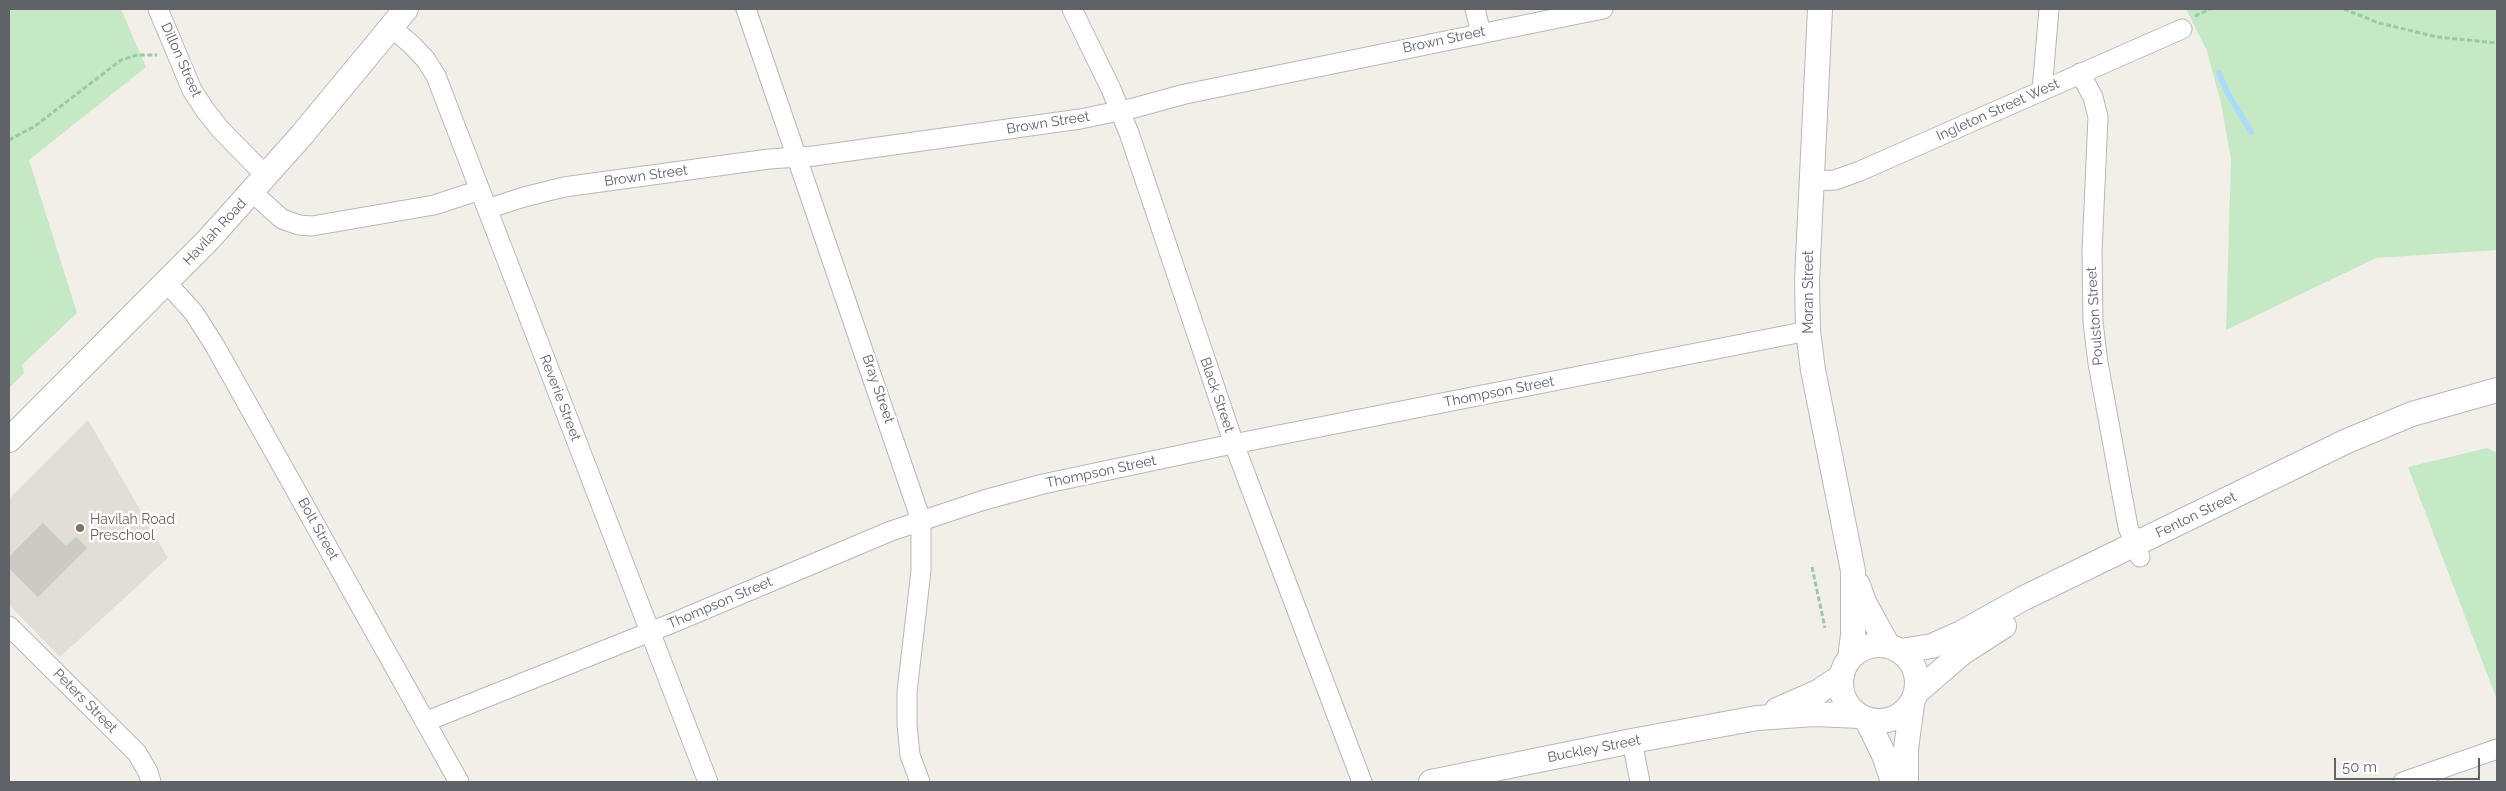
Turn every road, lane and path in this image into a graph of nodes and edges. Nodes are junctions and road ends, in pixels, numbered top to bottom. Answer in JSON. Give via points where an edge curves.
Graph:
{"nodes":[{"id":1,"x":158,"y":9,"type":"edge"},
{"id":2,"x":406,"y":9,"type":"edge"},
{"id":3,"x":746,"y":9,"type":"edge"},
{"id":4,"x":1072,"y":9,"type":"edge"},
{"id":5,"x":1475,"y":9,"type":"edge"},
{"id":6,"x":1603,"y":9,"type":"edge"},
{"id":7,"x":1820,"y":9,"type":"edge"},
{"id":8,"x":2049,"y":9,"type":"edge"},
{"id":9,"x":2344,"y":9,"type":"edge"},
{"id":10,"x":390,"y":27,"type":"junction"},
{"id":11,"x":2182,"y":29,"type":"dead end"},
{"id":12,"x":1481,"y":33,"type":"junction"},
{"id":13,"x":2497,"y":43,"type":"edge"},
{"id":14,"x":180,"y":62,"type":"junction"},
{"id":15,"x":2080,"y":73,"type":"junction"},
{"id":16,"x":2042,"y":91,"type":"junction"},
{"id":17,"x":1120,"y":111,"type":"junction"},
{"id":18,"x":9,"y":140,"type":"edge"},
{"id":19,"x":797,"y":157,"type":"junction"},
{"id":20,"x":1812,"y":180,"type":"junction"},
{"id":21,"x":259,"y":184,"type":"junction"},
{"id":22,"x":480,"y":190,"type":"junction"},
{"id":23,"x":487,"y":209,"type":"junction"},
{"id":24,"x":167,"y":283,"type":"junction"},
{"id":25,"x":1808,"y":330,"type":"junction"},
{"id":26,"x":2497,"y":390,"type":"edge"},
{"id":27,"x":2497,"y":406,"type":"edge"},
{"id":28,"x":9,"y":440,"type":"edge"},
{"id":29,"x":1234,"y":444,"type":"junction"},
{"id":30,"x":921,"y":520,"type":"junction"},
{"id":31,"x":2137,"y":551,"type":"junction"},
{"id":32,"x":1812,"y":567,"type":"dead end"},
{"id":33,"x":1852,"y":571,"type":"junction"},
{"id":34,"x":9,"y":626,"type":"edge"},
{"id":35,"x":1825,"y":628,"type":"dead end"},
{"id":36,"x":650,"y":632,"type":"junction"},
{"id":37,"x":1894,"y":648,"type":"junction"},
{"id":38,"x":1846,"y":667,"type":"junction"},
{"id":39,"x":1914,"y":698,"type":"junction"},
{"id":40,"x":1757,"y":718,"type":"junction"},
{"id":41,"x":1864,"y":718,"type":"junction"},
{"id":42,"x":427,"y":722,"type":"junction"},
{"id":43,"x":1632,"y":741,"type":"junction"},
{"id":44,"x":2497,"y":749,"type":"edge"},
{"id":45,"x":151,"y":782,"type":"edge"},
{"id":46,"x":459,"y":782,"type":"edge"},
{"id":47,"x":708,"y":782,"type":"edge"},
{"id":48,"x":920,"y":782,"type":"edge"},
{"id":49,"x":1362,"y":782,"type":"edge"},
{"id":50,"x":1431,"y":782,"type":"edge"},
{"id":51,"x":1640,"y":782,"type":"edge"},
{"id":52,"x":1893,"y":782,"type":"edge"},
{"id":53,"x":1906,"y":782,"type":"edge"},
{"id":54,"x":2403,"y":782,"type":"edge"}],
"edges":[{"from":1,"to":14,"type":"street","name":"Dillon Street"},
{"from":2,"to":10,"type":"street","name":"Havilah Road"},
{"from":3,"to":19,"type":"street","name":"Bray Street"},
{"from":4,"to":17,"type":"street","name":"Black Street"},
{"from":5,"to":12,"type":"street"},
{"from":6,"to":12,"type":"street","name":"Brown Street"},
{"from":7,"to":20,"type":"street","name":"Moran Street"},
{"from":8,"to":16,"type":"street"},
{"from":9,"to":13,"type":"path","via":[[2380,23],[2437,37]]},
{"from":10,"to":21,"type":"street","name":"Havilah Road"},
{"from":10,"to":22,"type":"street","name":"Reverie Street","via":[[412,45],[436,76]]},
{"from":11,"to":15,"type":"street","name":"Ingleton Street West"},
{"from":12,"to":17,"type":"street","name":"Brown Street","via":[[1184,94]]},
{"from":14,"to":18,"type":"path","via":[[154,54],[121,60],[35,126]]},
{"from":14,"to":21,"type":"street","name":"Dillon Street","via":[[192,90]]},
{"from":15,"to":16,"type":"street","name":"Ingleton Street West"},
{"from":15,"to":31,"type":"street","name":"Poulston Street","via":[[2093,97],[2098,117],[2092,252],[2098,364],[2122,497]]},
{"from":16,"to":20,"type":"street","name":"Ingleton Street West","via":[[1860,171],[1835,180]]},
{"from":17,"to":19,"type":"street","name":"Brown Street"},
{"from":17,"to":29,"type":"street","name":"Black Street"},
{"from":19,"to":23,"type":"street","name":"Brown Street","via":[[564,187]]},
{"from":19,"to":30,"type":"street","name":"Bray Street"},
{"from":20,"to":25,"type":"street","name":"Moran Street"},
{"from":21,"to":22,"type":"street","via":[[282,219],[312,226],[434,205]]},
{"from":21,"to":24,"type":"street","name":"Havilah Road"},
{"from":22,"to":23,"type":"street","name":"Reverie Street"},
{"from":23,"to":36,"type":"street","name":"Reverie Street"},
{"from":24,"to":28,"type":"street","name":"Havilah Road"},
{"from":24,"to":42,"type":"street","name":"Bolt Street","via":[[194,313],[215,346]]},
{"from":25,"to":29,"type":"street","name":"Thompson Street"},
{"from":25,"to":33,"type":"street","name":"Moran Street"},
{"from":26,"to":31,"type":"street","name":"Fenton Street","via":[[2412,414],[2377,428]]},
{"from":27,"to":31,"type":"street","name":"Fenton Street","via":[[2374,445]]},
{"from":29,"to":30,"type":"street","name":"Thompson Street","via":[[1043,484]]},
{"from":29,"to":49,"type":"street","name":"Black Street"},
{"from":30,"to":36,"type":"street","name":"Thompson Street"},
{"from":30,"to":48,"type":"street","name":"Bray Street","via":[[921,571],[907,692],[910,755]]},
{"from":31,"to":37,"type":"street","name":"Fenton Street","via":[[2024,598],[1932,646]]},
{"from":31,"to":39,"type":"street","name":"Fenton Street","via":[[1995,631],[1962,654]]},
{"from":32,"to":35,"type":"path"},
{"from":33,"to":37,"type":"street","name":"Moran Street","via":[[1864,602]]},
{"from":33,"to":38,"type":"street","name":"Moran Street","via":[[1853,635]]},
{"from":34,"to":45,"type":"street","name":"Peters Street","via":[[137,753]]},
{"from":36,"to":42,"type":"street","name":"Thompson Street"},
{"from":36,"to":47,"type":"street","name":"Reverie Street"},
{"from":37,"to":38,"type":"street","via":[[1868,647]]},
{"from":37,"to":39,"type":"street","via":[[1909,659],[1915,669]]},
{"from":38,"to":40,"type":"street","name":"Buckley Street","via":[[1805,699]]},
{"from":38,"to":41,"type":"street","via":[[1841,688],[1844,699]]},
{"from":39,"to":41,"type":"street","via":[[1904,713],[1892,719],[1880,722]]},
{"from":39,"to":53,"type":"street","via":[[1906,748]]},
{"from":40,"to":41,"type":"street","name":"Buckley Street","via":[[1815,714]]},
{"from":40,"to":43,"type":"street","name":"Buckley Street"},
{"from":41,"to":52,"type":"street","via":[[1884,754]]},
{"from":42,"to":46,"type":"street","name":"Bolt Street"},
{"from":43,"to":50,"type":"street","name":"Buckley Street"},
{"from":43,"to":51,"type":"street"},
{"from":44,"to":54,"type":"street"}]}
